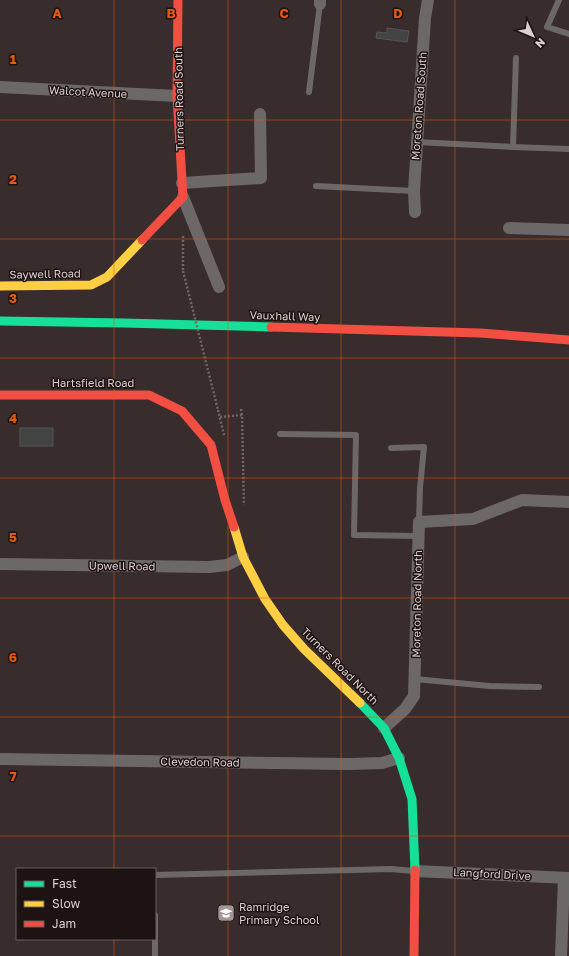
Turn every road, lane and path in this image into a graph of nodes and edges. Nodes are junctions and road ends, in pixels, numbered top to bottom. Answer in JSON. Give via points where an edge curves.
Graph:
{"nodes":[{"id":1,"x":178,"y":0,"type":"edge"},
{"id":2,"x":428,"y":0,"type":"edge"},
{"id":3,"x":559,"y":0,"type":"edge"},
{"id":4,"x":320,"y":2,"type":"edge"},
{"id":5,"x":569,"y":34,"type":"edge"},
{"id":6,"x":516,"y":58,"type":"dead end"},
{"id":7,"x":0,"y":87,"type":"edge"},
{"id":8,"x":309,"y":92,"type":"dead end"},
{"id":9,"x":177,"y":96,"type":"junction"},
{"id":10,"x":260,"y":114,"type":"dead end"},
{"id":11,"x":417,"y":142,"type":"junction"},
{"id":12,"x":513,"y":147,"type":"junction"},
{"id":13,"x":569,"y":150,"type":"edge"},
{"id":14,"x":182,"y":183,"type":"junction"},
{"id":15,"x":316,"y":186,"type":"dead end"},
{"id":16,"x":414,"y":190,"type":"junction"},
{"id":17,"x":183,"y":197,"type":"junction"},
{"id":18,"x":415,"y":212,"type":"dead end"},
{"id":19,"x":509,"y":228,"type":"dead end"},
{"id":20,"x":569,"y":230,"type":"edge"},
{"id":21,"x":183,"y":272,"type":"dead end"},
{"id":22,"x":0,"y":286,"type":"edge"},
{"id":23,"x":219,"y":287,"type":"dead end"},
{"id":24,"x":0,"y":321,"type":"edge"},
{"id":25,"x":569,"y":340,"type":"edge"},
{"id":26,"x":0,"y":395,"type":"edge"},
{"id":27,"x":241,"y":409,"type":"dead end"},
{"id":28,"x":218,"y":410,"type":"dead end"},
{"id":29,"x":182,"y":411,"type":"joint"},
{"id":30,"x":242,"y":414,"type":"junction"},
{"id":31,"x":220,"y":417,"type":"dead end"},
{"id":32,"x":280,"y":434,"type":"dead end"},
{"id":33,"x":391,"y":448,"type":"dead end"},
{"id":34,"x":569,"y":502,"type":"edge"},
{"id":35,"x":244,"y":509,"type":"dead end"},
{"id":36,"x":419,"y":522,"type":"junction"},
{"id":37,"x":418,"y":536,"type":"junction"},
{"id":38,"x":243,"y":557,"type":"junction"},
{"id":39,"x":0,"y":564,"type":"edge"},
{"id":40,"x":415,"y":679,"type":"junction"},
{"id":41,"x":539,"y":687,"type":"dead end"},
{"id":42,"x":384,"y":728,"type":"junction"},
{"id":43,"x":399,"y":758,"type":"junction"},
{"id":44,"x":0,"y":759,"type":"edge"},
{"id":45,"x":415,"y":871,"type":"junction"},
{"id":46,"x":156,"y":875,"type":"edge"},
{"id":47,"x":567,"y":878,"type":"edge"},
{"id":48,"x":155,"y":940,"type":"edge"},
{"id":49,"x":155,"y":956,"type":"edge"},
{"id":50,"x":414,"y":956,"type":"edge"},
{"id":51,"x":561,"y":956,"type":"edge"}],
"edges":[{"from":1,"to":9,"type":"street","name":"Turners Road South"},
{"from":2,"to":11,"type":"street","name":"Moreton Road South"},
{"from":3,"to":5,"type":"lane","via":[[546,27]]},
{"from":4,"to":8,"type":"lane"},
{"from":6,"to":12,"type":"lane"},
{"from":7,"to":9,"type":"street","name":"Walcot Avenue"},
{"from":9,"to":14,"type":"street","name":"Turners Road South"},
{"from":10,"to":14,"type":"street","via":[[261,178]]},
{"from":11,"to":12,"type":"lane"},
{"from":11,"to":16,"type":"street","name":"Moreton Road South"},
{"from":12,"to":13,"type":"lane"},
{"from":14,"to":17,"type":"street","name":"Turners Road South"},
{"from":15,"to":16,"type":"lane"},
{"from":16,"to":18,"type":"street","name":"Moreton Road South"},
{"from":17,"to":22,"type":"street","name":"Saywell Road","via":[[107,277],[91,285]]},
{"from":17,"to":23,"type":"street","name":"Turners Road South"},
{"from":19,"to":20,"type":"street"},
{"from":21,"to":28,"type":"path","bridge":true},
{"from":24,"to":25,"type":"street","name":"Vauxhall Way","via":[[444,331]]},
{"from":26,"to":29,"type":"street","name":"Hartsfield Road","via":[[149,395]]},
{"from":27,"to":30,"type":"path"},
{"from":29,"to":38,"type":"street","name":"Turners Road North","via":[[211,445]]},
{"from":30,"to":31,"type":"path"},
{"from":30,"to":35,"type":"path"},
{"from":32,"to":37,"type":"lane","via":[[356,435],[354,535]]},
{"from":33,"to":36,"type":"lane","via":[[424,447]]},
{"from":34,"to":36,"type":"street","via":[[522,500],[473,519]]},
{"from":36,"to":37,"type":"street","name":"Moreton Road North"},
{"from":37,"to":40,"type":"street","name":"Moreton Road North"},
{"from":38,"to":39,"type":"street","name":"Upwell Road","via":[[227,565],[209,567]]},
{"from":38,"to":42,"type":"street","name":"Turners Road North","via":[[265,599],[283,625]]},
{"from":40,"to":41,"type":"lane","via":[[489,686]]},
{"from":40,"to":42,"type":"street","name":"Moreton Road North","via":[[414,696],[405,709]]},
{"from":42,"to":43,"type":"street","name":"Turners Road North"},
{"from":43,"to":44,"type":"street","name":"Clevedon Road","via":[[382,764]]},
{"from":43,"to":45,"type":"street","name":"Turners Road North","via":[[412,799]]},
{"from":45,"to":46,"type":"lane","via":[[391,869]]},
{"from":45,"to":47,"type":"street","name":"Langford Drive"},
{"from":45,"to":50,"type":"street","name":"Turners Road North"},
{"from":47,"to":51,"type":"street"},
{"from":48,"to":49,"type":"lane"}]}
